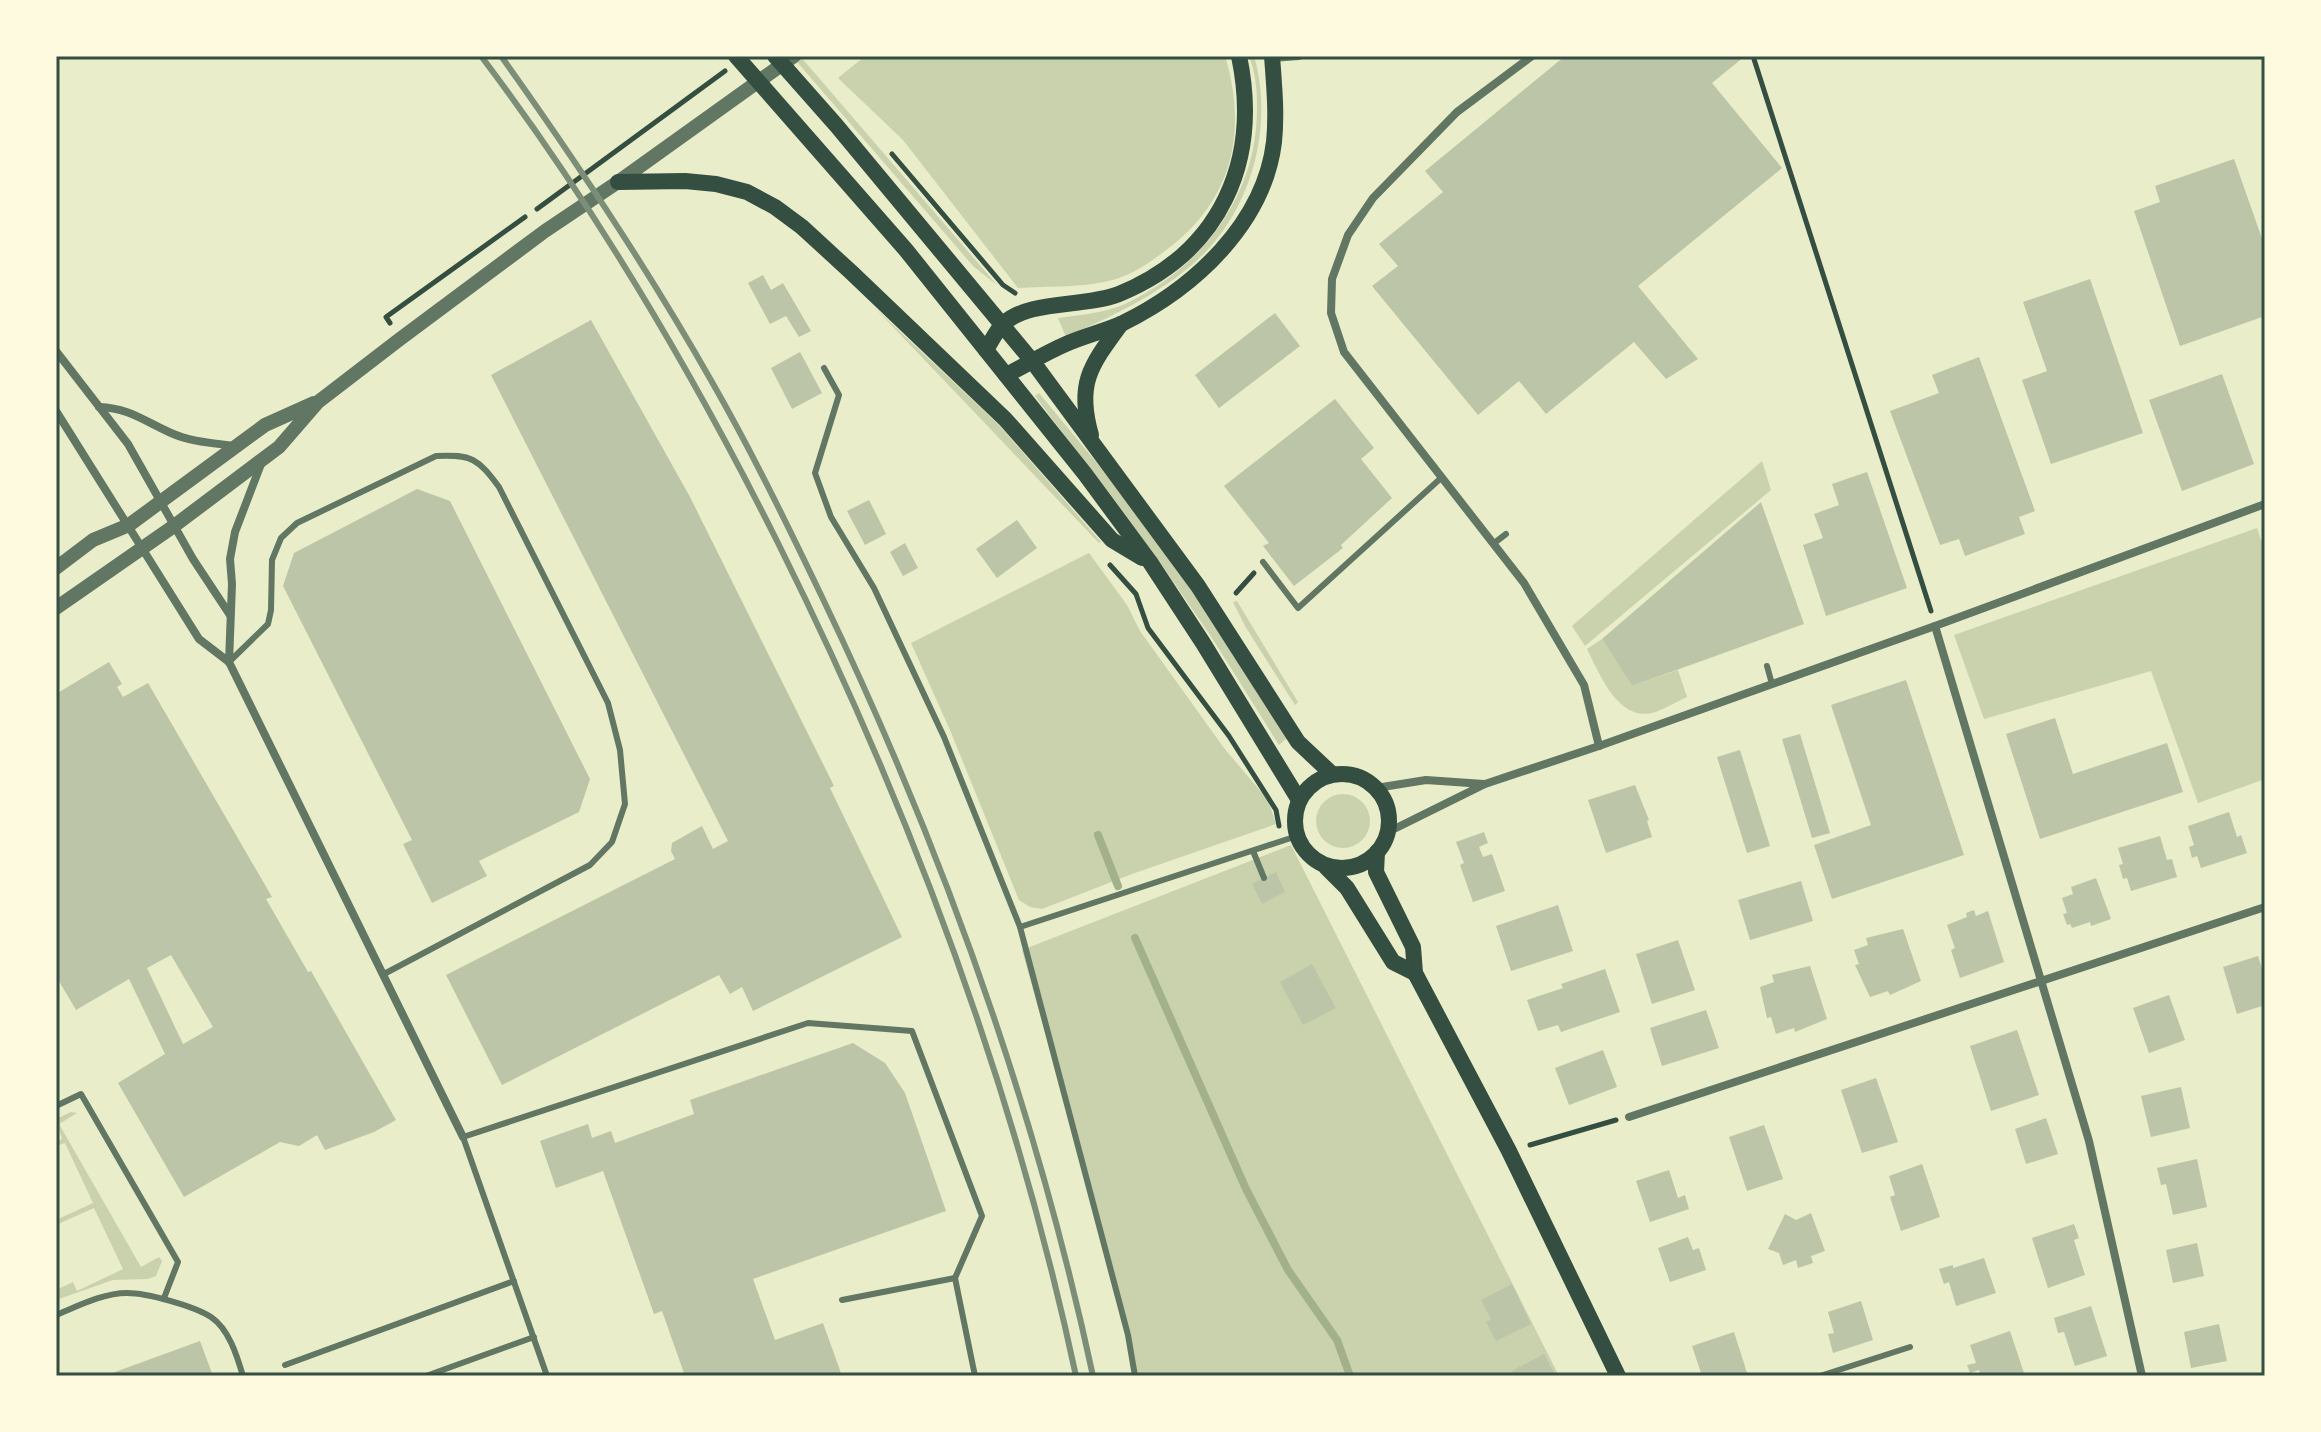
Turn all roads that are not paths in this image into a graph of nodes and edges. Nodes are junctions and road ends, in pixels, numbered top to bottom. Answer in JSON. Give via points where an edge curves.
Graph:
{"nodes":[{"id":1,"x":775,"y":56,"type":"edge"},
{"id":2,"x":794,"y":56,"type":"edge"},
{"id":3,"x":1239,"y":56,"type":"edge"},
{"id":4,"x":1532,"y":56,"type":"edge"},
{"id":5,"x":1272,"y":57,"type":"edge"},
{"id":6,"x":1299,"y":57,"type":"edge"},
{"id":7,"x":735,"y":61,"type":"edge"},
{"id":8,"x":618,"y":182,"type":"junction"},
{"id":9,"x":1121,"y":324,"type":"junction"},
{"id":10,"x":1002,"y":325,"type":"junction"},
{"id":11,"x":986,"y":350,"type":"junction"},
{"id":12,"x":56,"y":351,"type":"edge"},
{"id":13,"x":1033,"y":362,"type":"junction"},
{"id":14,"x":824,"y":368,"type":"dead end"},
{"id":15,"x":1006,"y":375,"type":"junction"},
{"id":16,"x":318,"y":402,"type":"junction"},
{"id":17,"x":99,"y":407,"type":"junction"},
{"id":18,"x":56,"y":411,"type":"edge"},
{"id":19,"x":238,"y":446,"type":"junction"},
{"id":20,"x":1101,"y":455,"type":"junction"},
{"id":21,"x":263,"y":459,"type":"junction"},
{"id":22,"x":1441,"y":478,"type":"junction"},
{"id":23,"x":161,"y":501,"type":"junction"},
{"id":24,"x":2265,"y":504,"type":"edge"},
{"id":25,"x":129,"y":525,"type":"junction"},
{"id":26,"x":174,"y":526,"type":"junction"},
{"id":27,"x":1506,"y":534,"type":"dead end"},
{"id":28,"x":1493,"y":544,"type":"junction"},
{"id":29,"x":141,"y":547,"type":"junction"},
{"id":30,"x":1150,"y":562,"type":"junction"},
{"id":31,"x":1263,"y":562,"type":"road end"},
{"id":32,"x":56,"y":568,"type":"edge"},
{"id":33,"x":56,"y":608,"type":"edge"},
{"id":34,"x":230,"y":615,"type":"junction"},
{"id":35,"x":1935,"y":626,"type":"junction"},
{"id":36,"x":229,"y":662,"type":"junction"},
{"id":37,"x":1767,"y":666,"type":"dead end"},
{"id":38,"x":1772,"y":684,"type":"junction"},
{"id":39,"x":1599,"y":746,"type":"junction"},
{"id":40,"x":1332,"y":774,"type":"junction"},
{"id":41,"x":1485,"y":784,"type":"junction"},
{"id":42,"x":1376,"y":788,"type":"junction"},
{"id":43,"x":1299,"y":800,"type":"junction"},
{"id":44,"x":1388,"y":832,"type":"junction"},
{"id":45,"x":1290,"y":839,"type":"junction"},
{"id":46,"x":1253,"y":851,"type":"junction"},
{"id":47,"x":1377,"y":852,"type":"junction"},
{"id":48,"x":1323,"y":864,"type":"junction"},
{"id":49,"x":1264,"y":878,"type":"dead end"},
{"id":50,"x":2265,"y":907,"type":"edge"},
{"id":51,"x":1020,"y":927,"type":"junction"},
{"id":52,"x":1415,"y":973,"type":"junction"},
{"id":53,"x":384,"y":974,"type":"junction"},
{"id":54,"x":2043,"y":979,"type":"junction"},
{"id":55,"x":56,"y":1106,"type":"edge"},
{"id":56,"x":1629,"y":1117,"type":"road end"},
{"id":57,"x":463,"y":1137,"type":"junction"},
{"id":58,"x":955,"y":1278,"type":"junction"},
{"id":59,"x":514,"y":1281,"type":"junction"},
{"id":60,"x":164,"y":1298,"type":"junction"},
{"id":61,"x":842,"y":1300,"type":"dead end"},
{"id":62,"x":56,"y":1315,"type":"edge"},
{"id":63,"x":534,"y":1337,"type":"junction"},
{"id":64,"x":1910,"y":1347,"type":"dead end"},
{"id":65,"x":285,"y":1365,"type":"dead end"},
{"id":66,"x":243,"y":1376,"type":"edge"},
{"id":67,"x":426,"y":1376,"type":"edge"},
{"id":68,"x":547,"y":1376,"type":"edge"},
{"id":69,"x":975,"y":1376,"type":"edge"},
{"id":70,"x":1135,"y":1376,"type":"edge"},
{"id":71,"x":1618,"y":1376,"type":"edge"},
{"id":72,"x":1820,"y":1376,"type":"edge"},
{"id":73,"x":2142,"y":1376,"type":"edge"}],
"edges":[{"from":1,"to":10,"type":"main road"},
{"from":2,"to":8,"type":"street"},
{"from":3,"to":10,"type":"main road","via":[[1245,82],[1244,145],[1234,185],[1211,224],[1159,273],[1119,294],[1085,304],[1036,308]]},
{"from":4,"to":22,"type":"street","via":[[1457,112],[1373,198],[1348,235],[1332,279],[1331,313],[1344,352]]},
{"from":5,"to":6,"type":"lane"},
{"from":5,"to":9,"type":"main road","via":[[1274,142],[1262,187],[1245,222],[1205,266]]},
{"from":7,"to":11,"type":"main road","via":[[897,238]]},
{"from":8,"to":16,"type":"street"},
{"from":8,"to":30,"type":"main road","via":[[716,184],[775,207],[1005,419],[1112,540]]},
{"from":9,"to":13,"type":"main road"},
{"from":9,"to":20,"type":"main road","via":[[1089,372],[1084,395],[1091,436]]},
{"from":10,"to":11,"type":"main road"},
{"from":10,"to":13,"type":"main road"},
{"from":11,"to":15,"type":"main road"},
{"from":12,"to":17,"type":"street"},
{"from":13,"to":15,"type":"main road"},
{"from":13,"to":20,"type":"main road"},
{"from":14,"to":51,"type":"lane","via":[[839,395],[815,473],[831,517],[874,588],[944,737]]},
{"from":15,"to":30,"type":"main road"},
{"from":16,"to":19,"type":"street","via":[[265,425]]},
{"from":16,"to":21,"type":"street"},
{"from":17,"to":19,"type":"street","via":[[120,408],[203,443]]},
{"from":17,"to":23,"type":"street"},
{"from":18,"to":25,"type":"street"},
{"from":19,"to":23,"type":"street"},
{"from":20,"to":40,"type":"main road","via":[[1198,586],[1298,742]]},
{"from":21,"to":26,"type":"street"},
{"from":21,"to":34,"type":"street","via":[[235,532]]},
{"from":22,"to":28,"type":"street"},
{"from":22,"to":31,"type":"lane","via":[[1298,608]]},
{"from":23,"to":25,"type":"street"},
{"from":23,"to":26,"type":"street"},
{"from":24,"to":35,"type":"street"},
{"from":25,"to":29,"type":"street"},
{"from":25,"to":32,"type":"street","via":[[93,540]]},
{"from":26,"to":29,"type":"street"},
{"from":26,"to":34,"type":"street"},
{"from":27,"to":28,"type":"lane"},
{"from":28,"to":39,"type":"street","via":[[1524,583],[1584,685]]},
{"from":29,"to":33,"type":"street"},
{"from":29,"to":36,"type":"street","via":[[199,639]]},
{"from":30,"to":43,"type":"main road"},
{"from":34,"to":36,"type":"street"},
{"from":35,"to":38,"type":"street"},
{"from":35,"to":54,"type":"street"},
{"from":36,"to":53,"type":"street"},
{"from":36,"to":53,"type":"lane","via":[[268,624],[272,560],[281,538],[297,523],[436,456],[459,454],[482,464],[499,487],[608,703],[620,750],[625,804],[612,842],[590,865]]},
{"from":37,"to":38,"type":"lane"},
{"from":38,"to":39,"type":"street"},
{"from":39,"to":41,"type":"street"},
{"from":40,"to":42,"type":"main road","via":[[1353,775]]},
{"from":40,"to":43,"type":"main road","via":[[1314,783]]},
{"from":41,"to":42,"type":"street","via":[[1426,780]]},
{"from":41,"to":44,"type":"street"},
{"from":42,"to":44,"type":"main road","via":[[1388,812]]},
{"from":43,"to":45,"type":"main road"},
{"from":44,"to":47,"type":"main road"},
{"from":45,"to":46,"type":"lane"},
{"from":45,"to":48,"type":"main road"},
{"from":46,"to":49,"type":"lane"},
{"from":46,"to":51,"type":"lane"},
{"from":47,"to":48,"type":"main road","via":[[1347,868]]},
{"from":47,"to":52,"type":"main road","via":[[1376,872],[1413,947]]},
{"from":48,"to":52,"type":"main road","via":[[1342,881],[1393,962]]},
{"from":50,"to":54,"type":"street"},
{"from":51,"to":70,"type":"lane"},
{"from":52,"to":71,"type":"main road"},
{"from":53,"to":57,"type":"street"},
{"from":54,"to":56,"type":"street"},
{"from":54,"to":73,"type":"street","via":[[2089,1141]]},
{"from":55,"to":60,"type":"lane","via":[[81,1094],[178,1262]]},
{"from":57,"to":58,"type":"lane","via":[[808,1023],[912,1031],[982,1216]]},
{"from":57,"to":59,"type":"lane"},
{"from":58,"to":61,"type":"lane"},
{"from":58,"to":69,"type":"lane"},
{"from":59,"to":63,"type":"lane"},
{"from":59,"to":65,"type":"lane"},
{"from":60,"to":62,"type":"lane","via":[[126,1293]]},
{"from":60,"to":66,"type":"lane","via":[[212,1317],[234,1346]]},
{"from":63,"to":67,"type":"lane"},
{"from":63,"to":68,"type":"lane"},
{"from":64,"to":72,"type":"lane"}]}
